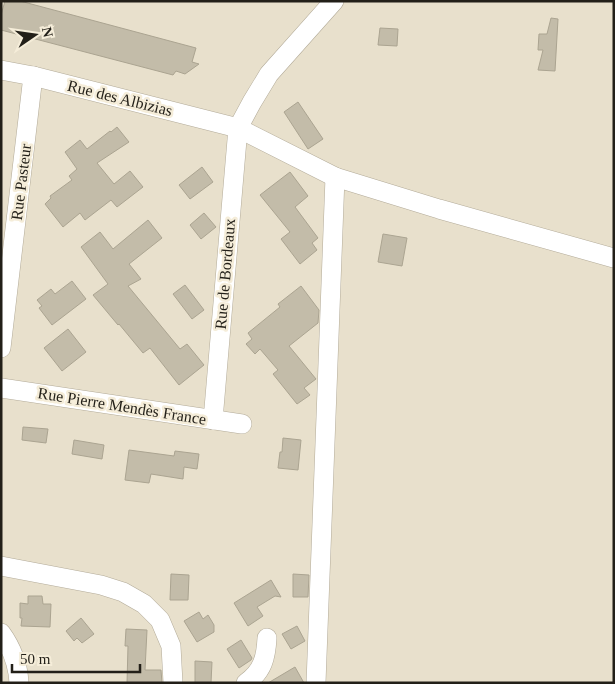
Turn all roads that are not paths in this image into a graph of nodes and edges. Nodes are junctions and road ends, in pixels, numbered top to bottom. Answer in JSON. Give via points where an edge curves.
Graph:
{"nodes":[{"id":1,"x":334,"y":1,"type":"edge"},
{"id":2,"x":1,"y":70,"type":"edge"},
{"id":3,"x":33,"y":76,"type":"junction"},
{"id":4,"x":238,"y":128,"type":"junction"},
{"id":5,"x":335,"y":177,"type":"junction"},
{"id":6,"x":614,"y":258,"type":"edge"},
{"id":7,"x":1,"y":348,"type":"edge"},
{"id":8,"x":1,"y":388,"type":"edge"},
{"id":9,"x":213,"y":420,"type":"junction"},
{"id":10,"x":242,"y":424,"type":"dead end"},
{"id":11,"x":1,"y":566,"type":"edge"},
{"id":12,"x":1,"y":633,"type":"edge"},
{"id":13,"x":267,"y":638,"type":"dead end"},
{"id":14,"x":19,"y":683,"type":"edge"},
{"id":15,"x":172,"y":683,"type":"edge"},
{"id":16,"x":246,"y":683,"type":"edge"},
{"id":17,"x":316,"y":683,"type":"edge"}],
"edges":[{"from":1,"to":4,"type":"street","via":[[269,74]]},
{"from":2,"to":3,"type":"street","name":"Rue des Albizias"},
{"from":3,"to":4,"type":"street","name":"Rue des Albizias"},
{"from":3,"to":7,"type":"street","name":"Rue Pasteur"},
{"from":4,"to":5,"type":"street","name":"Rue des Albizias"},
{"from":4,"to":9,"type":"street","name":"Rue de Bordeaux"},
{"from":5,"to":6,"type":"street","name":"Rue des Albizias"},
{"from":5,"to":17,"type":"street"},
{"from":8,"to":9,"type":"street","name":"Rue Pierre Mendès France"},
{"from":9,"to":10,"type":"street","name":"Rue Pierre Mendès France"},
{"from":11,"to":15,"type":"street","via":[[101,585],[144,604],[160,620],[171,646]]},
{"from":12,"to":14,"type":"street","via":[[14,658]]},
{"from":13,"to":16,"type":"street","via":[[263,664]]}]}
